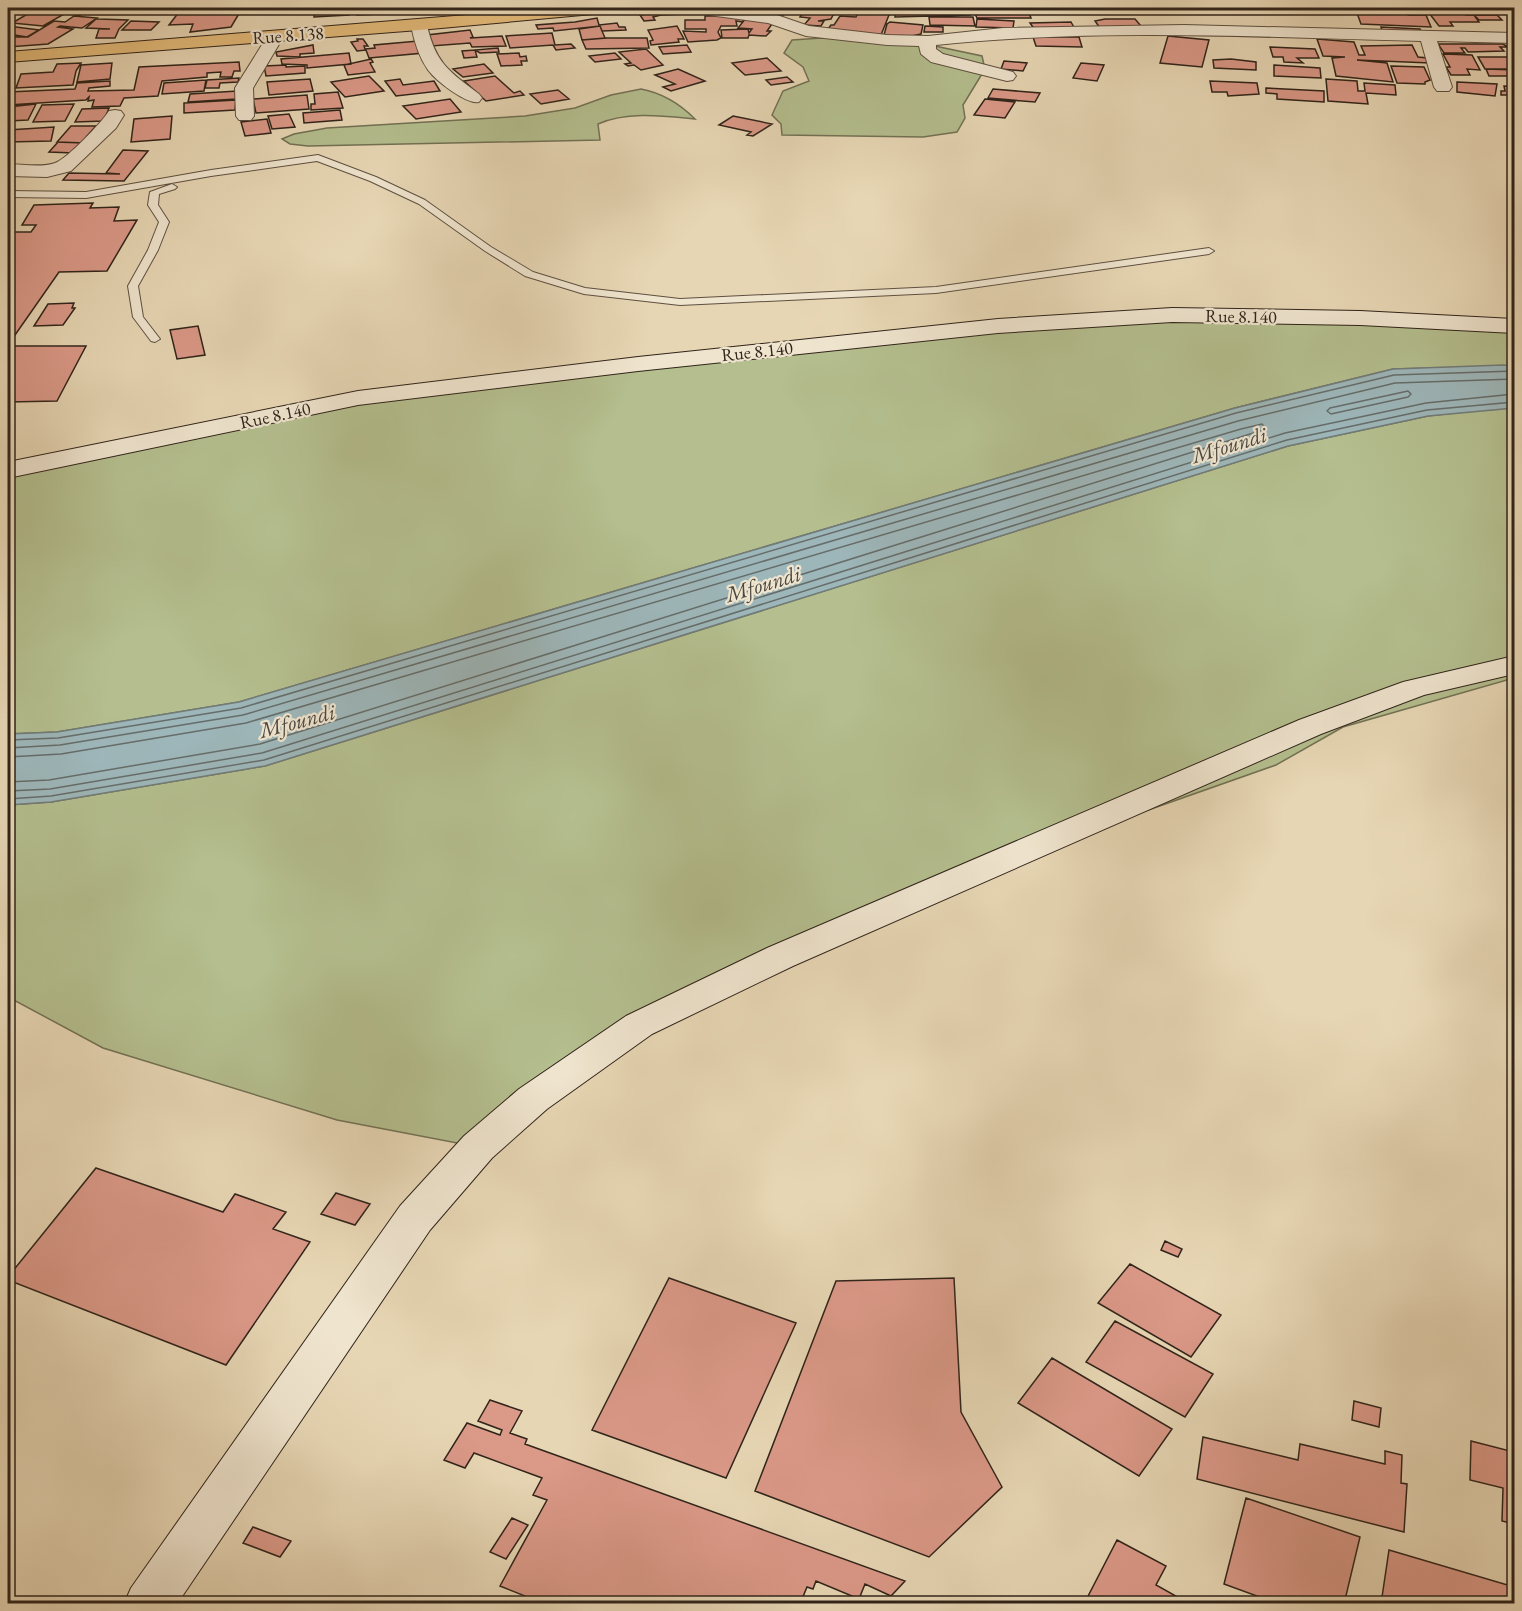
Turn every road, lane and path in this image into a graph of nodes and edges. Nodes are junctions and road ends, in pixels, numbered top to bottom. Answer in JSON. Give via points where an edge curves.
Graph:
{"nodes":[{"id":1,"x":604,"y":8,"type":"edge"},
{"id":2,"x":709,"y":8,"type":"edge"},
{"id":3,"x":419,"y":25,"type":"junction"},
{"id":4,"x":276,"y":36,"type":"junction"},
{"id":5,"x":1428,"y":38,"type":"junction"},
{"id":6,"x":1515,"y":38,"type":"edge"},
{"id":7,"x":928,"y":41,"type":"junction"},
{"id":8,"x":8,"y":57,"type":"edge"},
{"id":9,"x":1007,"y":76,"type":"dead end"},
{"id":10,"x":1443,"y":87,"type":"dead end"},
{"id":11,"x":473,"y":98,"type":"dead end"},
{"id":12,"x":115,"y":115,"type":"dead end"},
{"id":13,"x":245,"y":116,"type":"dead end"},
{"id":14,"x":8,"y":170,"type":"edge"},
{"id":15,"x":211,"y":172,"type":"junction"},
{"id":16,"x":8,"y":195,"type":"edge"},
{"id":17,"x":1209,"y":251,"type":"dead end"},
{"id":18,"x":1515,"y":326,"type":"edge"},
{"id":19,"x":155,"y":339,"type":"dead end"},
{"id":20,"x":8,"y":470,"type":"edge"},
{"id":21,"x":1515,"y":665,"type":"edge"},
{"id":22,"x":148,"y":1604,"type":"edge"}],
"edges":[{"from":1,"to":3,"type":"main road","name":"Rue 8.138"},
{"from":2,"to":7,"type":"street","via":[[771,18],[806,31]]},
{"from":3,"to":4,"type":"main road","name":"Rue 8.138"},
{"from":3,"to":11,"type":"street","via":[[436,69]]},
{"from":4,"to":8,"type":"main road","name":"Rue 8.138"},
{"from":4,"to":13,"type":"street","via":[[244,88]]},
{"from":5,"to":6,"type":"street"},
{"from":5,"to":7,"type":"street","via":[[1184,30],[1003,33]]},
{"from":5,"to":10,"type":"street"},
{"from":7,"to":9,"type":"street","via":[[927,50],[937,58]]},
{"from":12,"to":14,"type":"street","via":[[64,167],[47,171]]},
{"from":15,"to":16,"type":"lane","via":[[86,195]]},
{"from":15,"to":17,"type":"lane","via":[[318,158],[422,202],[529,274],[584,291],[680,302],[936,290]]},
{"from":15,"to":19,"type":"lane","via":[[155,192],[153,206],[164,222],[133,286],[138,317]]},
{"from":18,"to":20,"type":"main road","name":"Rue 8.140","via":[[1360,318],[1172,315],[998,326],[358,398]]},
{"from":21,"to":22,"type":"main road","via":[[1414,688],[1310,727],[780,957],[639,1025],[525,1106],[478,1147],[415,1218]]}]}
